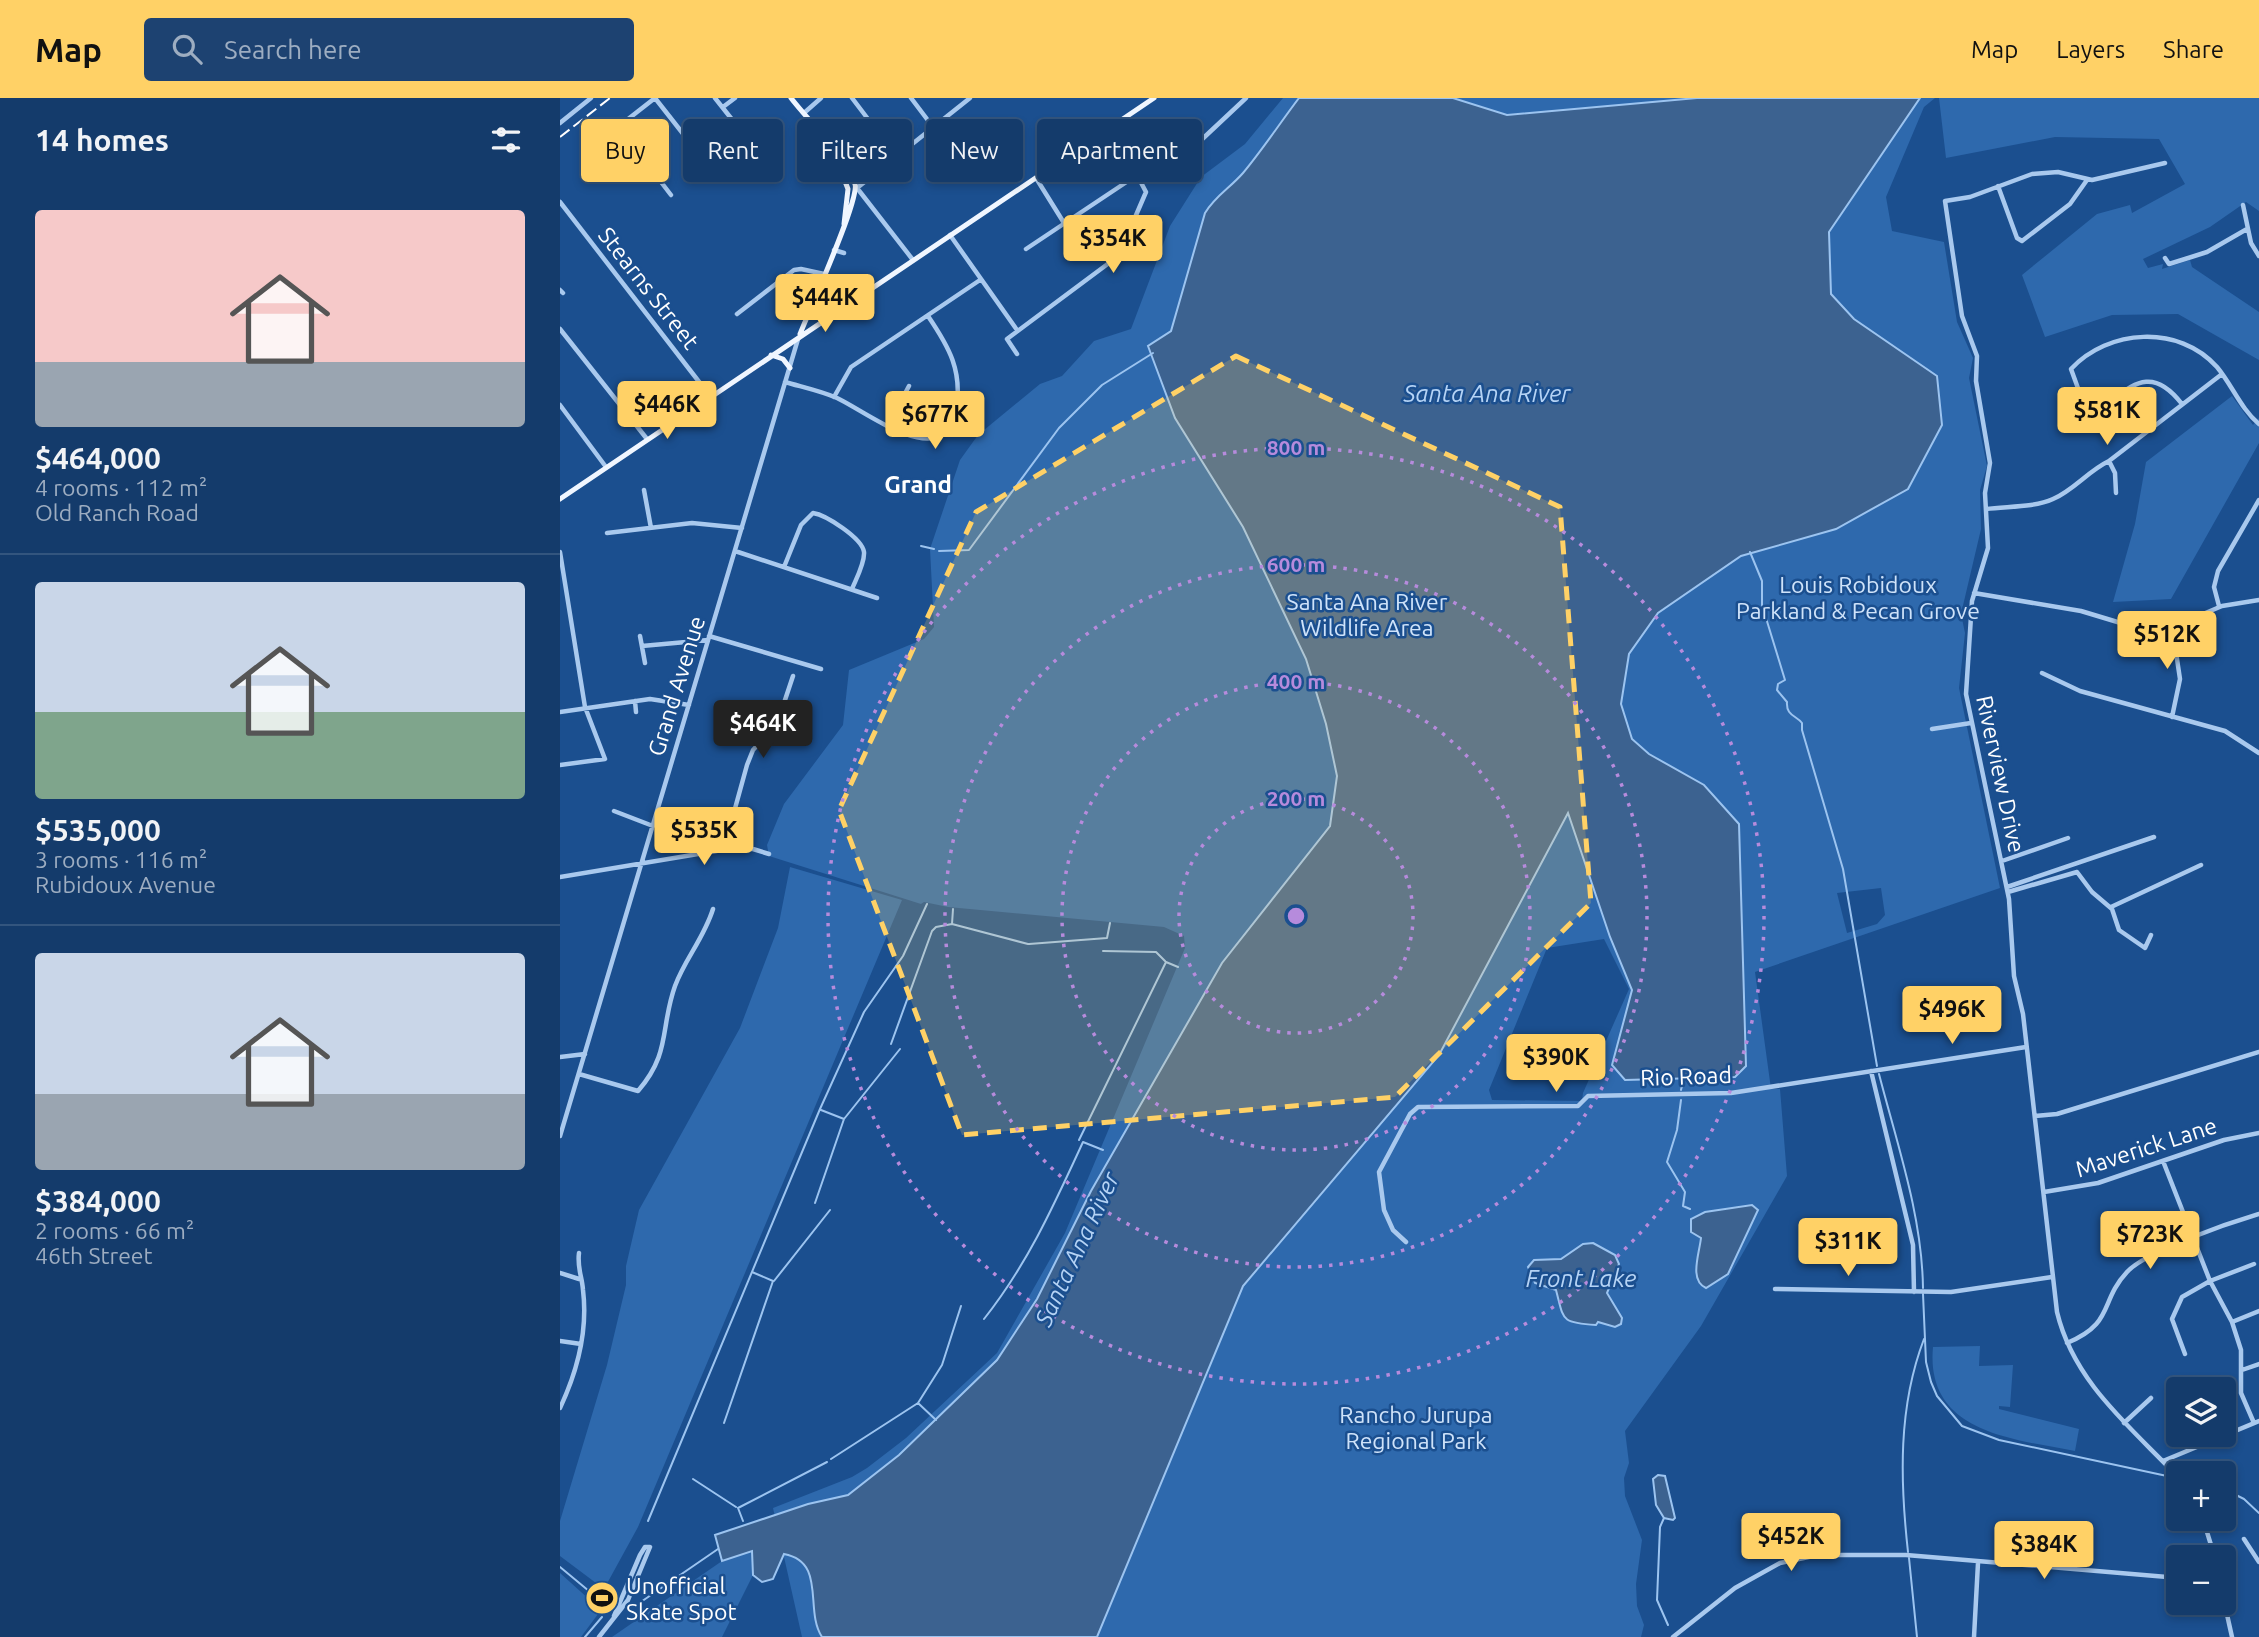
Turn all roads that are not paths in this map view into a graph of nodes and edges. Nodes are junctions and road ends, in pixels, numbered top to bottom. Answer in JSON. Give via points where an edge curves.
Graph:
{"nodes":[{"id":1,"x":591,"y":98,"type":"edge"},
{"id":2,"x":655,"y":98,"type":"edge"},
{"id":3,"x":715,"y":98,"type":"edge"},
{"id":4,"x":735,"y":98,"type":"edge"},
{"id":5,"x":790,"y":98,"type":"edge"},
{"id":6,"x":821,"y":98,"type":"edge"},
{"id":7,"x":852,"y":98,"type":"edge"},
{"id":8,"x":911,"y":98,"type":"edge"},
{"id":9,"x":970,"y":98,"type":"edge"},
{"id":10,"x":1154,"y":98,"type":"edge"},
{"id":11,"x":1246,"y":98,"type":"edge"},
{"id":12,"x":723,"y":107,"type":"junction"},
{"id":13,"x":803,"y":114,"type":"junction"},
{"id":14,"x":627,"y":119,"type":"edge"},
{"id":15,"x":732,"y":119,"type":"edge"},
{"id":16,"x":807,"y":119,"type":"edge"},
{"id":17,"x":867,"y":119,"type":"edge"},
{"id":18,"x":927,"y":119,"type":"edge"},
{"id":19,"x":943,"y":119,"type":"edge"},
{"id":20,"x":560,"y":123,"type":"edge"},
{"id":21,"x":926,"y":133,"type":"edge"},
{"id":22,"x":683,"y":134,"type":"edge"},
{"id":23,"x":1202,"y":139,"type":"edge"},
{"id":24,"x":2165,"y":163,"type":"dead end"},
{"id":25,"x":1036,"y":178,"type":"junction"},
{"id":26,"x":2087,"y":180,"type":"junction"},
{"id":27,"x":661,"y":182,"type":"edge"},
{"id":28,"x":845,"y":182,"type":"edge"},
{"id":29,"x":854,"y":182,"type":"edge"},
{"id":30,"x":1998,"y":186,"type":"junction"},
{"id":31,"x":857,"y":188,"type":"junction"},
{"id":32,"x":848,"y":189,"type":"junction"},
{"id":33,"x":671,"y":195,"type":"dead end"},
{"id":34,"x":560,"y":202,"type":"edge"},
{"id":35,"x":2243,"y":205,"type":"dead end"},
{"id":36,"x":1064,"y":223,"type":"junction"},
{"id":37,"x":844,"y":225,"type":"junction"},
{"id":38,"x":2247,"y":229,"type":"junction"},
{"id":39,"x":950,"y":234,"type":"junction"},
{"id":40,"x":1026,"y":249,"type":"dead end"},
{"id":41,"x":834,"y":250,"type":"junction"},
{"id":42,"x":844,"y":253,"type":"dead end"},
{"id":43,"x":2259,"y":256,"type":"edge"},
{"id":44,"x":2165,"y":258,"type":"dead end"},
{"id":45,"x":913,"y":260,"type":"junction"},
{"id":46,"x":824,"y":274,"type":"junction"},
{"id":47,"x":981,"y":279,"type":"junction"},
{"id":48,"x":810,"y":309,"type":"junction"},
{"id":49,"x":737,"y":314,"type":"dead end"},
{"id":50,"x":928,"y":316,"type":"junction"},
{"id":51,"x":823,"y":320,"type":"junction"},
{"id":52,"x":560,"y":329,"type":"edge"},
{"id":53,"x":1017,"y":330,"type":"junction"},
{"id":54,"x":799,"y":337,"type":"junction"},
{"id":55,"x":1017,"y":354,"type":"dead end"},
{"id":56,"x":771,"y":355,"type":"junction"},
{"id":57,"x":790,"y":368,"type":"junction"},
{"id":58,"x":2222,"y":374,"type":"junction"},
{"id":59,"x":785,"y":382,"type":"junction"},
{"id":60,"x":909,"y":386,"type":"dead end"},
{"id":61,"x":710,"y":396,"type":"junction"},
{"id":62,"x":834,"y":397,"type":"junction"},
{"id":63,"x":2182,"y":404,"type":"junction"},
{"id":64,"x":561,"y":409,"type":"edge"},
{"id":65,"x":2259,"y":424,"type":"edge"},
{"id":66,"x":888,"y":425,"type":"junction"},
{"id":67,"x":647,"y":439,"type":"junction"},
{"id":68,"x":2109,"y":461,"type":"junction"},
{"id":69,"x":606,"y":467,"type":"junction"},
{"id":70,"x":644,"y":490,"type":"dead end"},
{"id":71,"x":2116,"y":493,"type":"dead end"},
{"id":72,"x":560,"y":499,"type":"edge"},
{"id":73,"x":2259,"y":500,"type":"edge"},
{"id":74,"x":1986,"y":509,"type":"junction"},
{"id":75,"x":651,"y":528,"type":"junction"},
{"id":76,"x":742,"y":528,"type":"junction"},
{"id":77,"x":607,"y":533,"type":"dead end"},
{"id":78,"x":735,"y":551,"type":"junction"},
{"id":79,"x":560,"y":552,"type":"edge"},
{"id":80,"x":784,"y":567,"type":"junction"},
{"id":81,"x":852,"y":589,"type":"junction"},
{"id":82,"x":1974,"y":593,"type":"junction"},
{"id":83,"x":877,"y":598,"type":"dead end"},
{"id":84,"x":2259,"y":600,"type":"edge"},
{"id":85,"x":2219,"y":607,"type":"junction"},
{"id":86,"x":2172,"y":626,"type":"junction"},
{"id":87,"x":640,"y":636,"type":"dead end"},
{"id":88,"x":709,"y":638,"type":"junction"},
{"id":89,"x":642,"y":646,"type":"junction"},
{"id":90,"x":645,"y":663,"type":"dead end"},
{"id":91,"x":821,"y":669,"type":"dead end"},
{"id":92,"x":2042,"y":673,"type":"dead end"},
{"id":93,"x":793,"y":676,"type":"dead end"},
{"id":94,"x":635,"y":701,"type":"junction"},
{"id":95,"x":689,"y":705,"type":"junction"},
{"id":96,"x":585,"y":707,"type":"junction"},
{"id":97,"x":560,"y":712,"type":"edge"},
{"id":98,"x":636,"y":712,"type":"dead end"},
{"id":99,"x":2172,"y":717,"type":"junction"},
{"id":100,"x":1971,"y":723,"type":"junction"},
{"id":101,"x":1932,"y":729,"type":"dead end"},
{"id":102,"x":2259,"y":754,"type":"edge"},
{"id":103,"x":560,"y":765,"type":"edge"},
{"id":104,"x":614,"y":811,"type":"dead end"},
{"id":105,"x":653,"y":826,"type":"junction"},
{"id":106,"x":2068,"y":838,"type":"dead end"},
{"id":107,"x":2154,"y":838,"type":"dead end"},
{"id":108,"x":728,"y":849,"type":"junction"},
{"id":109,"x":769,"y":854,"type":"dead end"},
{"id":110,"x":2002,"y":861,"type":"junction"},
{"id":111,"x":641,"y":864,"type":"junction"},
{"id":112,"x":2201,"y":865,"type":"dead end"},
{"id":113,"x":2074,"y":869,"type":"junction"},
{"id":114,"x":560,"y":877,"type":"edge"},
{"id":115,"x":2007,"y":889,"type":"junction"},
{"id":116,"x":2111,"y":907,"type":"junction"},
{"id":117,"x":713,"y":909,"type":"dead end"},
{"id":118,"x":2151,"y":936,"type":"dead end"},
{"id":119,"x":2026,"y":1047,"type":"junction"},
{"id":120,"x":2259,"y":1052,"type":"edge"},
{"id":121,"x":584,"y":1054,"type":"junction"},
{"id":122,"x":560,"y":1057,"type":"edge"},
{"id":123,"x":1876,"y":1071,"type":"junction"},
{"id":124,"x":579,"y":1074,"type":"junction"},
{"id":125,"x":2035,"y":1116,"type":"junction"},
{"id":126,"x":2259,"y":1133,"type":"edge"},
{"id":127,"x":560,"y":1136,"type":"edge"},
{"id":128,"x":2163,"y":1161,"type":"junction"},
{"id":129,"x":2043,"y":1192,"type":"junction"},
{"id":130,"x":2259,"y":1214,"type":"edge"},
{"id":131,"x":2193,"y":1239,"type":"junction"},
{"id":132,"x":1406,"y":1242,"type":"dead end"},
{"id":133,"x":579,"y":1253,"type":"dead end"},
{"id":134,"x":2255,"y":1264,"type":"dead end"},
{"id":135,"x":560,"y":1273,"type":"edge"},
{"id":136,"x":2052,"y":1277,"type":"junction"},
{"id":137,"x":580,"y":1279,"type":"junction"},
{"id":138,"x":2210,"y":1281,"type":"junction"},
{"id":139,"x":1775,"y":1289,"type":"dead end"},
{"id":140,"x":1917,"y":1292,"type":"junction"},
{"id":141,"x":2259,"y":1311,"type":"edge"},
{"id":142,"x":2232,"y":1322,"type":"junction"},
{"id":143,"x":560,"y":1341,"type":"edge"},
{"id":144,"x":2067,"y":1343,"type":"junction"},
{"id":145,"x":581,"y":1344,"type":"junction"},
{"id":146,"x":2185,"y":1354,"type":"dead end"},
{"id":147,"x":2259,"y":1364,"type":"edge"},
{"id":148,"x":2242,"y":1370,"type":"junction"},
{"id":149,"x":2151,"y":1398,"type":"dead end"},
{"id":150,"x":560,"y":1408,"type":"edge"},
{"id":151,"x":2257,"y":1422,"type":"edge"},
{"id":152,"x":2124,"y":1423,"type":"junction"},
{"id":153,"x":2163,"y":1461,"type":"junction"},
{"id":154,"x":2166,"y":1464,"type":"edge"},
{"id":155,"x":2244,"y":1539,"type":"dead end"},
{"id":156,"x":2259,"y":1562,"type":"edge"},
{"id":157,"x":1978,"y":1563,"type":"junction"},
{"id":158,"x":2166,"y":1577,"type":"edge"},
{"id":159,"x":2227,"y":1615,"type":"edge"},
{"id":160,"x":614,"y":1616,"type":"junction"},
{"id":161,"x":599,"y":1637,"type":"edge"},
{"id":162,"x":1672,"y":1637,"type":"edge"},
{"id":163,"x":1974,"y":1637,"type":"edge"},
{"id":164,"x":2232,"y":1637,"type":"edge"}],
"edges":[{"from":1,"to":20,"type":"street"},
{"from":2,"to":14,"type":"street"},
{"from":2,"to":22,"type":"street"},
{"from":3,"to":12,"type":"street"},
{"from":4,"to":12,"type":"street"},
{"from":5,"to":13,"type":"main road"},
{"from":6,"to":13,"type":"street"},
{"from":7,"to":17,"type":"street"},
{"from":8,"to":18,"type":"street"},
{"from":9,"to":19,"type":"street"},
{"from":10,"to":25,"type":"main road"},
{"from":11,"to":23,"type":"street"},
{"from":12,"to":15,"type":"street"},
{"from":13,"to":16,"type":"main road"},
{"from":21,"to":31,"type":"street"},
{"from":24,"to":26,"type":"street"},
{"from":25,"to":36,"type":"street"},
{"from":25,"to":39,"type":"main road"},
{"from":26,"to":30,"type":"street","via":[[2045,172]]},
{"from":26,"to":30,"type":"street","via":[[2070,204],[2022,241]]},
{"from":27,"to":33,"type":"street"},
{"from":28,"to":32,"type":"main road"},
{"from":29,"to":31,"type":"main road"},
{"from":30,"to":74,"type":"street","name":"Riverview Drive","via":[[1945,201],[1962,316],[1977,356],[1976,381],[1990,463]]},
{"from":31,"to":32,"type":"street"},
{"from":31,"to":37,"type":"main road","name":"Grand Avenue"},
{"from":31,"to":45,"type":"street"},
{"from":32,"to":37,"type":"main road","name":"Grand Avenue"},
{"from":34,"to":61,"type":"street","name":"Stearns Street"},
{"from":35,"to":38,"type":"street"},
{"from":36,"to":40,"type":"street"},
{"from":36,"to":53,"type":"street","via":[[1138,175],[1146,192],[1121,250]]},
{"from":37,"to":41,"type":"main road","name":"Grand Avenue"},
{"from":38,"to":43,"type":"street"},
{"from":38,"to":44,"type":"street","via":[[2207,252],[2169,264]]},
{"from":39,"to":45,"type":"main road"},
{"from":39,"to":47,"type":"street"},
{"from":41,"to":42,"type":"street"},
{"from":41,"to":46,"type":"main road","name":"Grand Avenue"},
{"from":45,"to":51,"type":"main road"},
{"from":46,"to":48,"type":"main road","name":"Grand Avenue"},
{"from":46,"to":49,"type":"street","via":[[794,270]]},
{"from":47,"to":50,"type":"street"},
{"from":47,"to":53,"type":"street"},
{"from":48,"to":51,"type":"main road"},
{"from":48,"to":54,"type":"main road","name":"Grand Avenue"},
{"from":50,"to":62,"type":"street","via":[[850,367]]},
{"from":50,"to":66,"type":"street","via":[[956,362],[959,395],[955,418],[945,433],[930,440],[910,438]]},
{"from":51,"to":54,"type":"main road"},
{"from":52,"to":67,"type":"street"},
{"from":53,"to":55,"type":"street","via":[[1007,339]]},
{"from":54,"to":56,"type":"main road"},
{"from":54,"to":57,"type":"street","name":"Grand Avenue"},
{"from":56,"to":57,"type":"main road"},
{"from":56,"to":61,"type":"main road"},
{"from":57,"to":59,"type":"street","name":"Grand Avenue"},
{"from":58,"to":63,"type":"street"},
{"from":58,"to":63,"type":"street","via":[[2204,356],[2160,337],[2111,341],[2071,369],[2087,413],[2122,390],[2141,384],[2166,388]]},
{"from":58,"to":65,"type":"street"},
{"from":59,"to":62,"type":"street"},
{"from":59,"to":76,"type":"street","name":"Grand Avenue"},
{"from":60,"to":66,"type":"street"},
{"from":61,"to":67,"type":"main road"},
{"from":62,"to":66,"type":"street"},
{"from":63,"to":68,"type":"street"},
{"from":64,"to":69,"type":"street"},
{"from":67,"to":69,"type":"main road"},
{"from":68,"to":71,"type":"street"},
{"from":68,"to":74,"type":"street","via":[[2046,502]]},
{"from":69,"to":72,"type":"main road"},
{"from":70,"to":75,"type":"street"},
{"from":73,"to":85,"type":"street","via":[[2218,571],[2214,587]]},
{"from":74,"to":82,"type":"street","name":"Riverview Drive","via":[[1987,557]]},
{"from":75,"to":76,"type":"street","via":[[708,522]]},
{"from":75,"to":77,"type":"street"},
{"from":76,"to":78,"type":"street","name":"Grand Avenue"},
{"from":78,"to":80,"type":"street"},
{"from":78,"to":88,"type":"street","name":"Grand Avenue"},
{"from":79,"to":96,"type":"street"},
{"from":80,"to":81,"type":"street"},
{"from":80,"to":81,"type":"street","via":[[801,525],[813,513],[825,515],[862,547],[864,556]]},
{"from":81,"to":83,"type":"street"},
{"from":82,"to":86,"type":"street","via":[[2081,611],[2134,628]]},
{"from":82,"to":100,"type":"street","name":"Riverview Drive","via":[[1965,683]]},
{"from":84,"to":85,"type":"street"},
{"from":85,"to":86,"type":"street"},
{"from":86,"to":99,"type":"street","via":[[2180,679]]},
{"from":87,"to":89,"type":"street"},
{"from":88,"to":89,"type":"street"},
{"from":88,"to":91,"type":"street"},
{"from":88,"to":95,"type":"street","name":"Grand Avenue"},
{"from":89,"to":90,"type":"street"},
{"from":92,"to":99,"type":"street","via":[[2081,691]]},
{"from":93,"to":108,"type":"street","via":[[777,724],[753,750],[747,765]]},
{"from":94,"to":95,"type":"street"},
{"from":94,"to":96,"type":"street"},
{"from":94,"to":98,"type":"street"},
{"from":95,"to":105,"type":"street","name":"Grand Avenue"},
{"from":96,"to":97,"type":"street"},
{"from":96,"to":103,"type":"street","via":[[605,759]]},
{"from":99,"to":102,"type":"street","via":[[2225,731]]},
{"from":100,"to":101,"type":"street"},
{"from":100,"to":110,"type":"street","name":"Riverview Drive"},
{"from":104,"to":105,"type":"street"},
{"from":105,"to":111,"type":"street","name":"Grand Avenue"},
{"from":106,"to":110,"type":"street"},
{"from":107,"to":113,"type":"street"},
{"from":108,"to":109,"type":"street"},
{"from":108,"to":111,"type":"street"},
{"from":110,"to":115,"type":"street","name":"Riverview Drive"},
{"from":111,"to":114,"type":"street"},
{"from":111,"to":121,"type":"street","name":"Grand Avenue"},
{"from":112,"to":116,"type":"street"},
{"from":113,"to":115,"type":"street"},
{"from":113,"to":116,"type":"street"},
{"from":115,"to":119,"type":"street","name":"Riverview Drive"},
{"from":116,"to":118,"type":"street","via":[[2119,930],[2143,948]]},
{"from":117,"to":124,"type":"street","via":[[706,933],[675,985],[658,1066],[638,1091]]},
{"from":119,"to":123,"type":"street","name":"Rio Road"},
{"from":119,"to":125,"type":"street","name":"Riverview Drive"},
{"from":120,"to":125,"type":"street","via":[[2057,1114]]},
{"from":121,"to":122,"type":"street"},
{"from":121,"to":124,"type":"street","name":"Grand Avenue"},
{"from":123,"to":132,"type":"street","name":"Rio Road","via":[[1711,1095],[1588,1096],[1578,1106],[1419,1107],[1410,1114],[1379,1172],[1384,1210],[1393,1230]]},
{"from":123,"to":140,"type":"street","via":[[1913,1245]]},
{"from":124,"to":127,"type":"street","name":"Grand Avenue"},
{"from":125,"to":129,"type":"street","name":"Riverview Drive"},
{"from":126,"to":128,"type":"street","name":"Maverick Lane"},
{"from":128,"to":129,"type":"street","name":"Maverick Lane","via":[[2090,1185]]},
{"from":128,"to":131,"type":"street"},
{"from":129,"to":136,"type":"street","name":"Riverview Drive"},
{"from":130,"to":131,"type":"street"},
{"from":131,"to":138,"type":"street"},
{"from":131,"to":144,"type":"street","via":[[2132,1267],[2100,1322]]},
{"from":133,"to":137,"type":"street"},
{"from":134,"to":138,"type":"street"},
{"from":135,"to":137,"type":"street"},
{"from":136,"to":140,"type":"street","via":[[1966,1291]]},
{"from":136,"to":144,"type":"street","name":"Riverview Drive"},
{"from":137,"to":145,"type":"street","via":[[584,1289]]},
{"from":138,"to":142,"type":"street"},
{"from":138,"to":146,"type":"street","via":[[2182,1297],[2172,1319]]},
{"from":139,"to":140,"type":"street"},
{"from":141,"to":142,"type":"street"},
{"from":142,"to":148,"type":"street"},
{"from":143,"to":145,"type":"street"},
{"from":144,"to":152,"type":"street","name":"Riverview Drive","via":[[2083,1374]]},
{"from":145,"to":150,"type":"street","via":[[578,1367]]},
{"from":147,"to":148,"type":"street"},
{"from":148,"to":151,"type":"street","via":[[2241,1393]]},
{"from":149,"to":152,"type":"street"},
{"from":151,"to":153,"type":"street"},
{"from":152,"to":153,"type":"street","name":"Riverview Drive"},
{"from":153,"to":154,"type":"street","name":"Riverview Drive"},
{"from":155,"to":156,"type":"street"},
{"from":157,"to":158,"type":"street"},
{"from":157,"to":162,"type":"street","via":[[1909,1556],[1818,1555],[1780,1563],[1735,1588]]},
{"from":157,"to":163,"type":"street"},
{"from":159,"to":164,"type":"street"},
{"from":160,"to":160,"type":"street","via":[[628,1600],[650,1547],[640,1555]]},
{"from":160,"to":161,"type":"street"}]}
